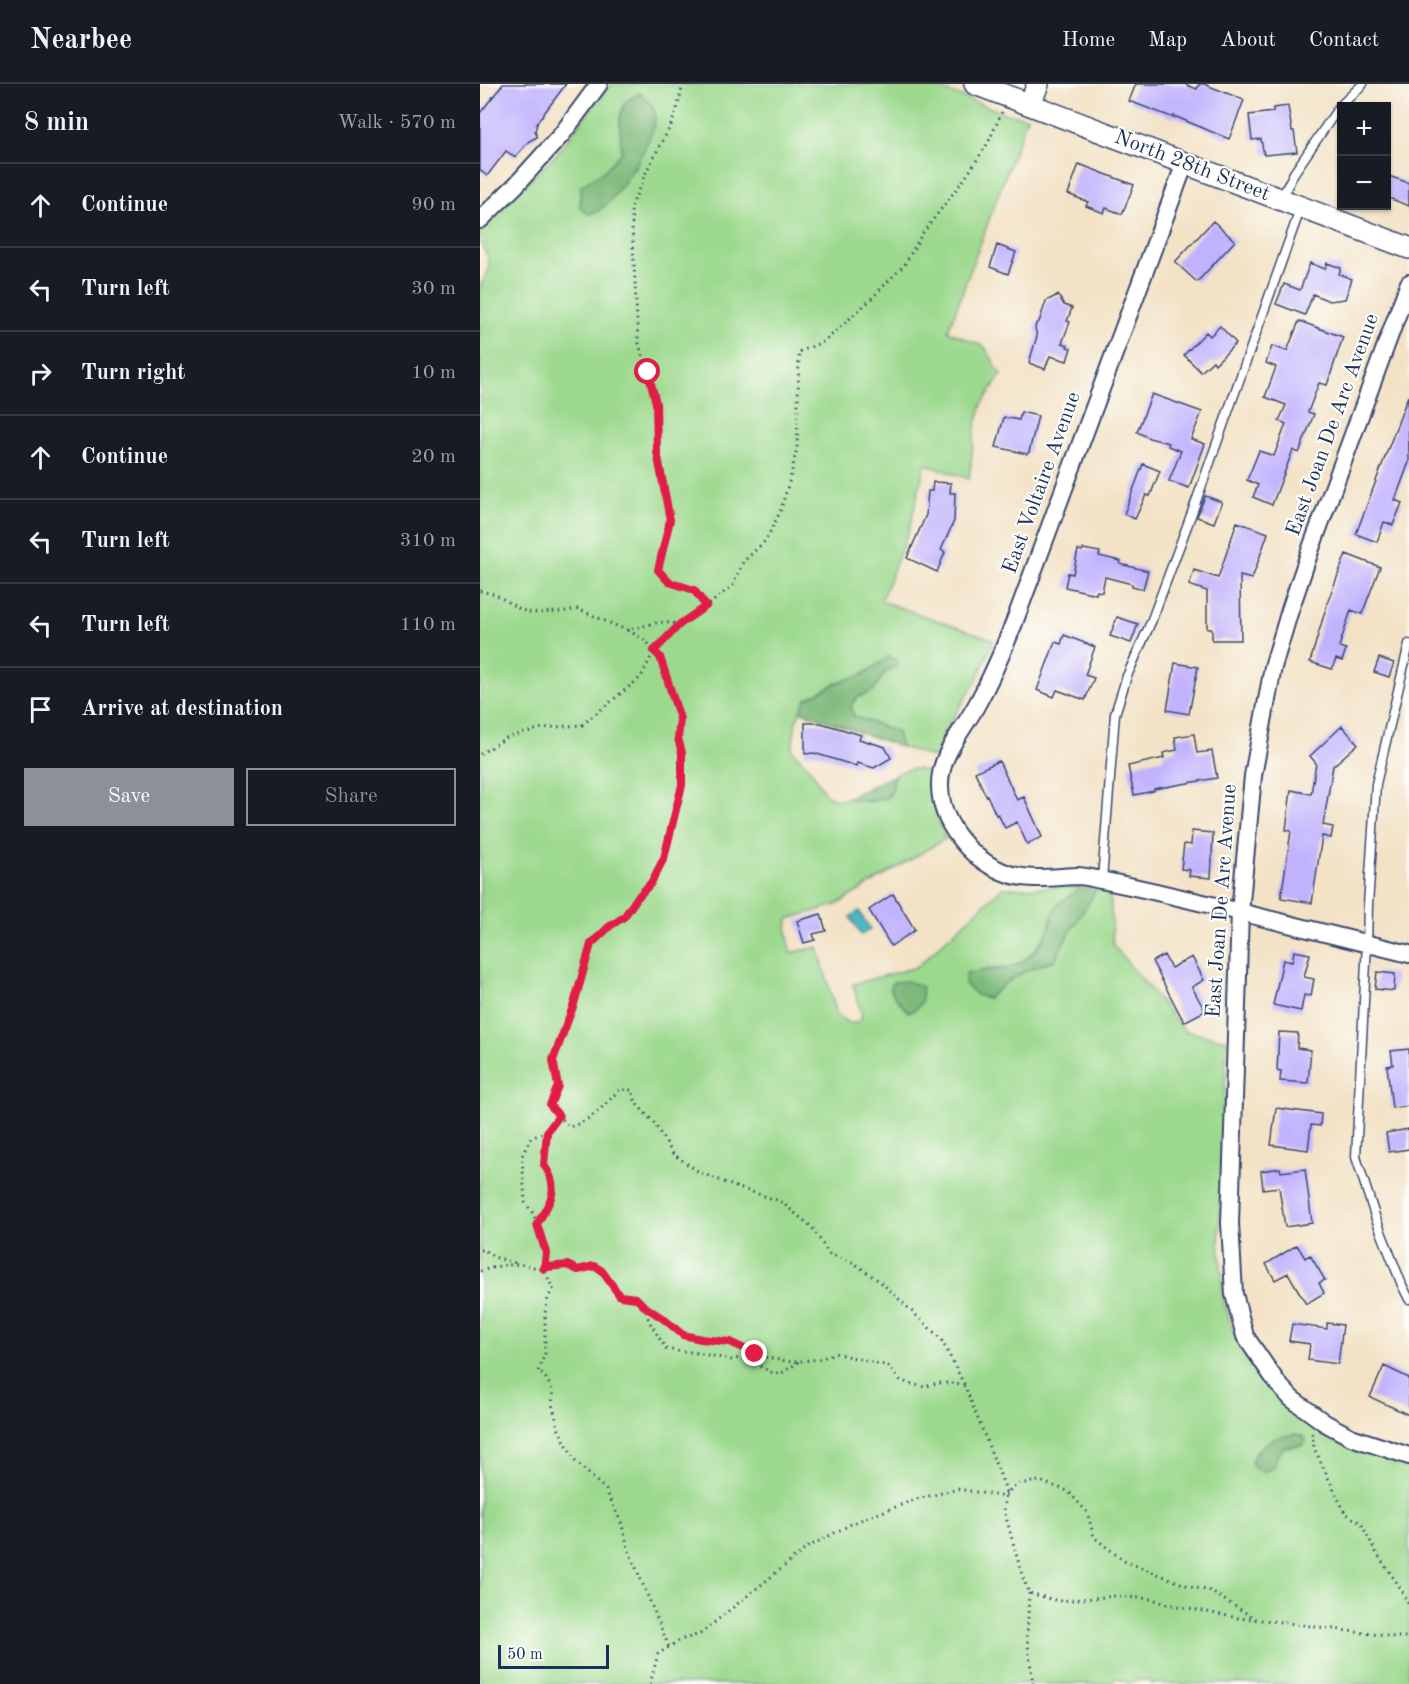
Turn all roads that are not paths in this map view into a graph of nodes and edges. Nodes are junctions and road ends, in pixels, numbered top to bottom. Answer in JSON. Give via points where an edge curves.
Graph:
{"nodes":[{"id":1,"x":599,"y":84,"type":"edge"},
{"id":2,"x":975,"y":84,"type":"edge"},
{"id":3,"x":1038,"y":84,"type":"edge"},
{"id":4,"x":1363,"y":84,"type":"edge"},
{"id":5,"x":1030,"y":104,"type":"junction"},
{"id":6,"x":1185,"y":163,"type":"junction"},
{"id":7,"x":1291,"y":203,"type":"junction"},
{"id":8,"x":480,"y":220,"type":"edge"},
{"id":9,"x":1409,"y":248,"type":"edge"},
{"id":10,"x":1409,"y":283,"type":"edge"},
{"id":11,"x":1409,"y":644,"type":"edge"},
{"id":12,"x":1102,"y":880,"type":"junction"},
{"id":13,"x":1240,"y":912,"type":"junction"},
{"id":14,"x":1367,"y":943,"type":"junction"},
{"id":15,"x":1409,"y":954,"type":"edge"},
{"id":16,"x":1409,"y":1299,"type":"edge"},
{"id":17,"x":1409,"y":1456,"type":"edge"}],
"edges":[{"from":1,"to":8,"type":"street","via":[[562,134]]},
{"from":2,"to":5,"type":"street","name":"North 28th Street"},
{"from":3,"to":5,"type":"street"},
{"from":4,"to":7,"type":"lane","via":[[1339,107],[1294,173]]},
{"from":5,"to":6,"type":"street","name":"North 28th Street"},
{"from":6,"to":7,"type":"street","name":"North 28th Street"},
{"from":6,"to":12,"type":"street","name":"East Voltaire Avenue","via":[[997,666],[948,749],[942,768],[940,788],[946,814],[962,843],[990,866],[1027,878],[1080,876]]},
{"from":7,"to":9,"type":"street","name":"North 28th Street"},
{"from":7,"to":12,"type":"lane","via":[[1193,510],[1115,714]]},
{"from":10,"to":13,"type":"street","name":"East Joan De Arc Avenue","via":[[1310,551],[1274,668],[1253,776]]},
{"from":11,"to":14,"type":"lane","via":[[1376,784]]},
{"from":12,"to":13,"type":"street","name":"East Voltaire Avenue"},
{"from":13,"to":14,"type":"street","name":"East Voltaire Avenue"},
{"from":13,"to":17,"type":"street","name":"East Joan De Arc Avenue","via":[[1230,1223],[1234,1294],[1245,1336],[1278,1384],[1325,1424]]},
{"from":14,"to":15,"type":"street","name":"East Voltaire Avenue"},
{"from":14,"to":16,"type":"lane","via":[[1356,1158]]}]}
